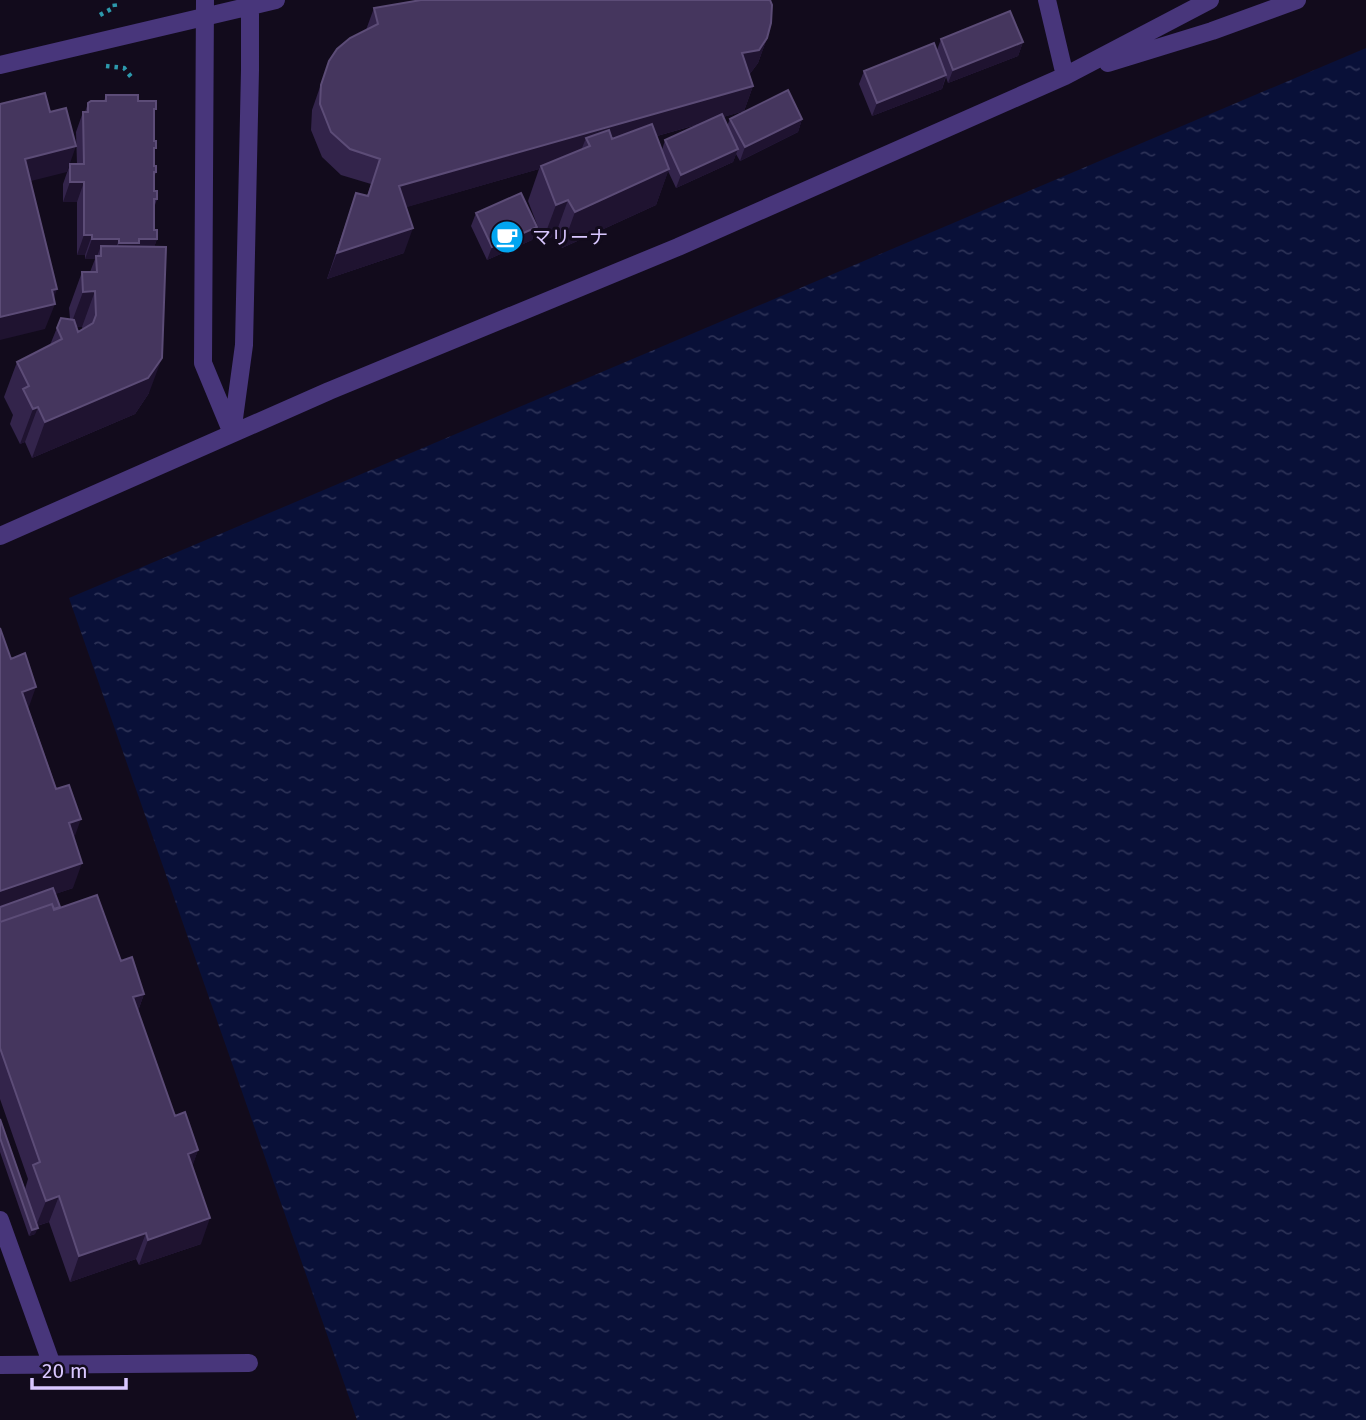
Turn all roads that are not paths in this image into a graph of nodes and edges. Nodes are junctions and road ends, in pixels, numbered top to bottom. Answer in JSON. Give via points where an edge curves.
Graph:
{"nodes":[{"id":1,"x":276,"y":0,"type":"edge"},
{"id":2,"x":1048,"y":0,"type":"edge"},
{"id":3,"x":1210,"y":0,"type":"edge"},
{"id":4,"x":1297,"y":0,"type":"edge"},
{"id":5,"x":250,"y":3,"type":"edge"},
{"id":6,"x":205,"y":8,"type":"edge"},
{"id":7,"x":0,"y":65,"type":"edge"},
{"id":8,"x":1065,"y":76,"type":"junction"},
{"id":9,"x":232,"y":433,"type":"junction"},
{"id":10,"x":0,"y":536,"type":"edge"},
{"id":11,"x":0,"y":1220,"type":"edge"},
{"id":12,"x":248,"y":1363,"type":"dead end"},
{"id":13,"x":0,"y":1365,"type":"edge"},
{"id":14,"x":51,"y":1365,"type":"junction"}],
"edges":[{"from":1,"to":5,"type":"street"},
{"from":2,"to":8,"type":"street"},
{"from":3,"to":8,"type":"street"},
{"from":4,"to":8,"type":"street"},
{"from":5,"to":6,"type":"street"},
{"from":5,"to":9,"type":"street","via":[[244,345]]},
{"from":6,"to":7,"type":"street"},
{"from":6,"to":9,"type":"street","via":[[203,363]]},
{"from":8,"to":9,"type":"street","via":[[678,247]]},
{"from":9,"to":10,"type":"street"},
{"from":11,"to":14,"type":"street"},
{"from":12,"to":14,"type":"street"},
{"from":13,"to":14,"type":"street"}]}
